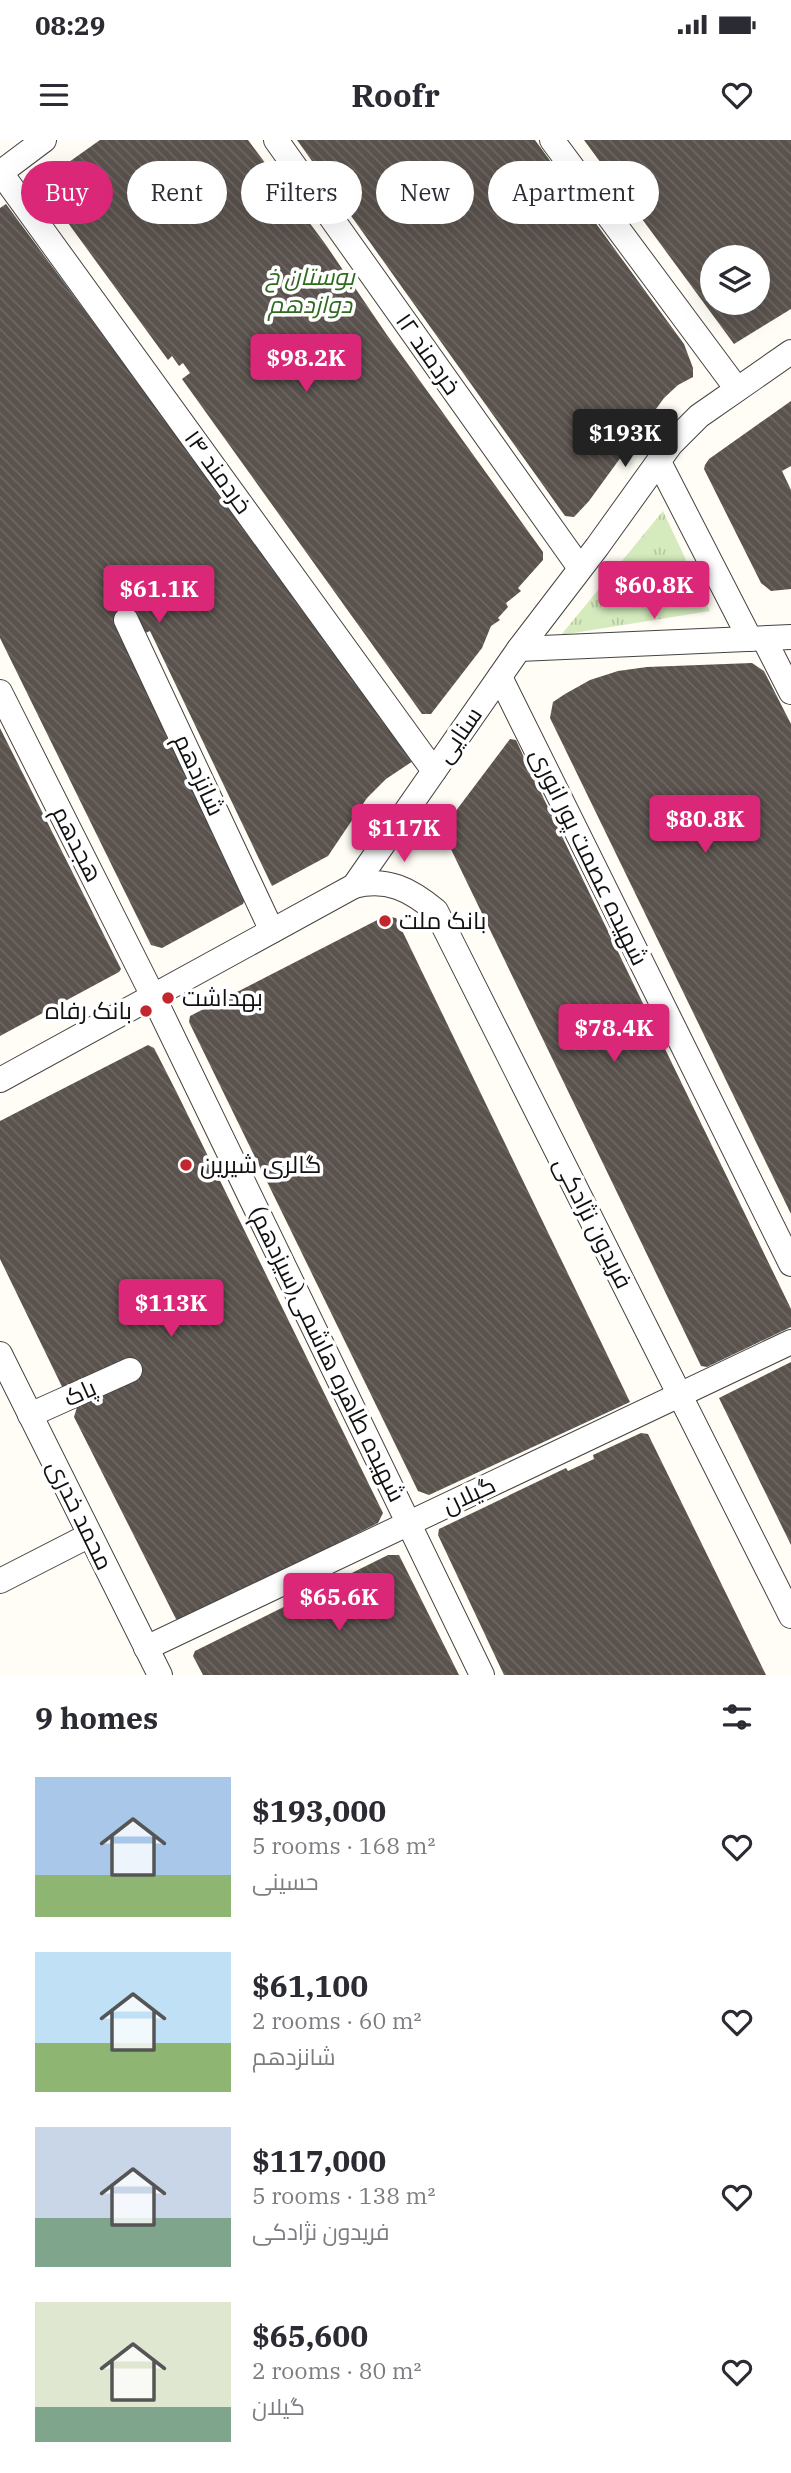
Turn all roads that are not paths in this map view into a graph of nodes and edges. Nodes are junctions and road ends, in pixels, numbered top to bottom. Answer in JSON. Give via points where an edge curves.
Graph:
{"nodes":[{"id":1,"x":44,"y":140,"type":"edge"},
{"id":2,"x":276,"y":140,"type":"edge"},
{"id":3,"x":552,"y":140,"type":"edge"},
{"id":4,"x":4,"y":165,"type":"edge"},
{"id":5,"x":791,"y":352,"type":"edge"},
{"id":6,"x":737,"y":389,"type":"junction"},
{"id":7,"x":659,"y":462,"type":"junction"},
{"id":8,"x":580,"y":568,"type":"junction"},
{"id":9,"x":126,"y":620,"type":"dead end"},
{"id":10,"x":791,"y":637,"type":"edge"},
{"id":11,"x":757,"y":639,"type":"junction"},
{"id":12,"x":519,"y":649,"type":"junction"},
{"id":13,"x":500,"y":677,"type":"junction"},
{"id":14,"x":0,"y":692,"type":"edge"},
{"id":15,"x":791,"y":692,"type":"edge"},
{"id":16,"x":434,"y":771,"type":"junction"},
{"id":17,"x":354,"y":886,"type":"junction"},
{"id":18,"x":272,"y":930,"type":"junction"},
{"id":19,"x":153,"y":996,"type":"junction"},
{"id":20,"x":0,"y":1080,"type":"edge"},
{"id":21,"x":791,"y":1264,"type":"edge"},
{"id":22,"x":791,"y":1342,"type":"edge"},
{"id":23,"x":0,"y":1354,"type":"edge"},
{"id":24,"x":130,"y":1370,"type":"dead end"},
{"id":25,"x":679,"y":1395,"type":"junction"},
{"id":26,"x":30,"y":1415,"type":"junction"},
{"id":27,"x":409,"y":1524,"type":"junction"},
{"id":28,"x":90,"y":1535,"type":"junction"},
{"id":29,"x":0,"y":1581,"type":"edge"},
{"id":30,"x":791,"y":1616,"type":"edge"},
{"id":31,"x":146,"y":1648,"type":"junction"},
{"id":32,"x":160,"y":1675,"type":"edge"},
{"id":33,"x":482,"y":1675,"type":"edge"}],
"edges":[{"from":1,"to":4,"type":"street"},
{"from":2,"to":8,"type":"street","name":"خردمند ۱۲"},
{"from":3,"to":6,"type":"street"},
{"from":4,"to":16,"type":"street","name":"خردمند ۱۴"},
{"from":5,"to":6,"type":"street","name":"سنایی"},
{"from":6,"to":7,"type":"street","name":"سنایی","via":[[699,416]]},
{"from":7,"to":8,"type":"street","name":"سنایی"},
{"from":7,"to":11,"type":"street"},
{"from":8,"to":12,"type":"street","name":"سنایی"},
{"from":9,"to":18,"type":"street","name":"شانزدهم"},
{"from":10,"to":11,"type":"street"},
{"from":11,"to":12,"type":"street"},
{"from":11,"to":15,"type":"street"},
{"from":12,"to":13,"type":"street","name":"سنایی"},
{"from":13,"to":16,"type":"street","name":"سنایی"},
{"from":13,"to":21,"type":"street","name":"شهیده عصمت پور انوری"},
{"from":14,"to":19,"type":"street","name":"هجدهم"},
{"from":16,"to":17,"type":"street","name":"سنایی"},
{"from":17,"to":18,"type":"street","name":"سنایی"},
{"from":17,"to":25,"type":"street","name":"فریدون نژادکی","via":[[393,884],[417,894],[436,911]]},
{"from":18,"to":19,"type":"street","name":"سنایی"},
{"from":19,"to":20,"type":"street","name":"سنایی"},
{"from":19,"to":27,"type":"street","name":"شهیده طاهره هاشمی(سیزدهم)"},
{"from":22,"to":25,"type":"street","name":"گیلان"},
{"from":23,"to":26,"type":"street","name":"محمد خدری"},
{"from":24,"to":26,"type":"street","name":"پاک"},
{"from":25,"to":27,"type":"street","name":"گیلان"},
{"from":25,"to":30,"type":"street","name":"فریدون نژادکی"},
{"from":26,"to":28,"type":"street","name":"محمد خدری"},
{"from":27,"to":31,"type":"street","name":"گیلان"},
{"from":27,"to":33,"type":"street","name":"شهیده طاهره هاشمی(سیزدهم)"},
{"from":28,"to":29,"type":"street"},
{"from":28,"to":31,"type":"street","name":"محمد خدری"},
{"from":31,"to":32,"type":"street","name":"محمد خدری"}]}
